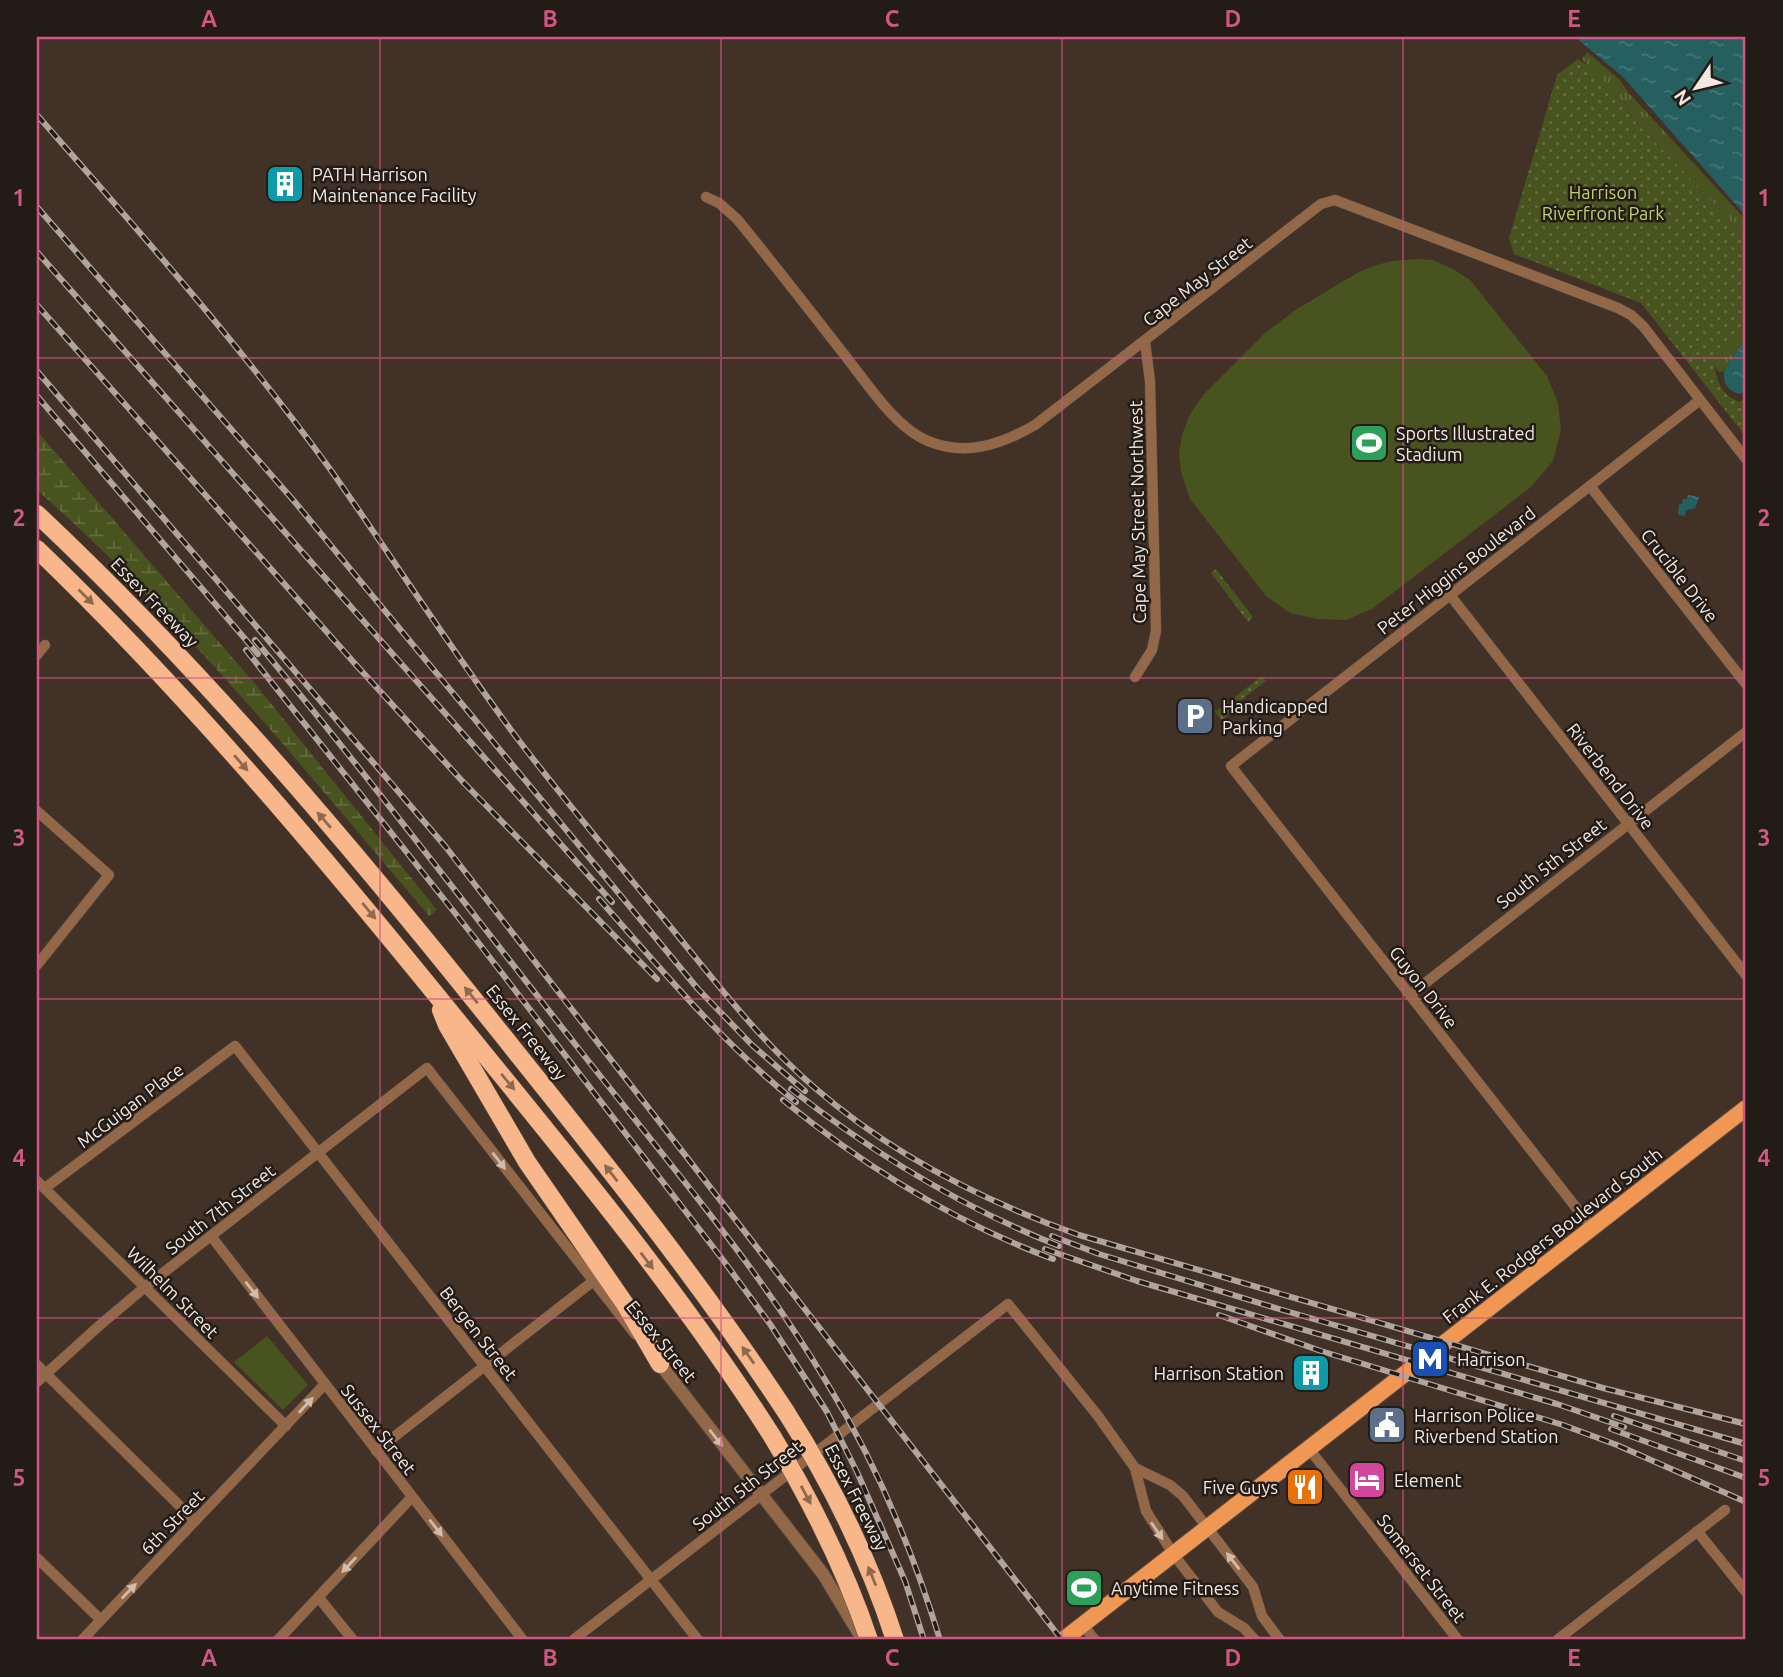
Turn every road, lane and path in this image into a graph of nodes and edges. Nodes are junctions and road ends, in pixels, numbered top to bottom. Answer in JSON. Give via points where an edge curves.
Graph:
{"nodes":[{"id":1,"x":706,"y":197,"type":"dead end"},
{"id":2,"x":1144,"y":342,"type":"junction"},
{"id":3,"x":1700,"y":400,"type":"junction"},
{"id":4,"x":1746,"y":459,"type":"edge"},
{"id":5,"x":1590,"y":486,"type":"junction"},
{"id":6,"x":37,"y":514,"type":"edge"},
{"id":7,"x":37,"y":549,"type":"edge"},
{"id":8,"x":1450,"y":595,"type":"junction"},
{"id":9,"x":45,"y":645,"type":"dead end"},
{"id":10,"x":37,"y":655,"type":"edge"},
{"id":11,"x":1135,"y":677,"type":"dead end"},
{"id":12,"x":1746,"y":684,"type":"edge"},
{"id":13,"x":1746,"y":732,"type":"edge"},
{"id":14,"x":1231,"y":766,"type":"joint"},
{"id":15,"x":37,"y":811,"type":"edge"},
{"id":16,"x":1628,"y":823,"type":"junction"},
{"id":17,"x":37,"y":965,"type":"edge"},
{"id":18,"x":1746,"y":975,"type":"edge"},
{"id":19,"x":434,"y":991,"type":"junction"},
{"id":20,"x":1410,"y":995,"type":"junction"},
{"id":21,"x":235,"y":1046,"type":"joint"},
{"id":22,"x":427,"y":1068,"type":"joint"},
{"id":23,"x":1746,"y":1108,"type":"edge"},
{"id":24,"x":318,"y":1153,"type":"junction"},
{"id":25,"x":41,"y":1184,"type":"edge"},
{"id":26,"x":1592,"y":1228,"type":"junction"},
{"id":27,"x":211,"y":1236,"type":"junction"},
{"id":28,"x":592,"y":1282,"type":"junction"},
{"id":29,"x":145,"y":1287,"type":"junction"},
{"id":30,"x":660,"y":1364,"type":"junction"},
{"id":31,"x":37,"y":1365,"type":"edge"},
{"id":32,"x":485,"y":1366,"type":"junction"},
{"id":33,"x":46,"y":1373,"type":"junction"},
{"id":34,"x":37,"y":1382,"type":"edge"},
{"id":35,"x":325,"y":1384,"type":"junction"},
{"id":36,"x":286,"y":1426,"type":"junction"},
{"id":37,"x":1312,"y":1448,"type":"junction"},
{"id":38,"x":376,"y":1451,"type":"junction"},
{"id":39,"x":1135,"y":1468,"type":"junction"},
{"id":40,"x":760,"y":1494,"type":"junction"},
{"id":41,"x":412,"y":1497,"type":"junction"},
{"id":42,"x":1726,"y":1510,"type":"dead end"},
{"id":43,"x":195,"y":1521,"type":"junction"},
{"id":44,"x":1208,"y":1528,"type":"junction"},
{"id":45,"x":1697,"y":1531,"type":"junction"},
{"id":46,"x":1174,"y":1555,"type":"junction"},
{"id":47,"x":37,"y":1558,"type":"edge"},
{"id":48,"x":652,"y":1580,"type":"junction"},
{"id":49,"x":1746,"y":1592,"type":"edge"},
{"id":50,"x":319,"y":1598,"type":"junction"},
{"id":51,"x":101,"y":1620,"type":"junction"},
{"id":52,"x":1083,"y":1625,"type":"junction"},
{"id":53,"x":82,"y":1640,"type":"edge"},
{"id":54,"x":278,"y":1640,"type":"edge"},
{"id":55,"x":353,"y":1640,"type":"edge"},
{"id":56,"x":523,"y":1640,"type":"edge"},
{"id":57,"x":573,"y":1640,"type":"edge"},
{"id":58,"x":698,"y":1640,"type":"edge"},
{"id":59,"x":863,"y":1640,"type":"edge"},
{"id":60,"x":869,"y":1640,"type":"edge"},
{"id":61,"x":896,"y":1640,"type":"edge"},
{"id":62,"x":1063,"y":1640,"type":"edge"},
{"id":63,"x":1095,"y":1640,"type":"edge"},
{"id":64,"x":1255,"y":1640,"type":"edge"},
{"id":65,"x":1280,"y":1640,"type":"edge"},
{"id":66,"x":1458,"y":1640,"type":"edge"},
{"id":67,"x":1557,"y":1640,"type":"edge"}],
"edges":[{"from":1,"to":2,"type":"street","name":"Cape May Street","via":[[737,219],[879,398],[913,434],[931,443],[983,449],[1009,440]]},
{"from":2,"to":3,"type":"street","name":"Cape May Street","via":[[1321,204],[1335,200],[1624,311],[1643,326]]},
{"from":2,"to":11,"type":"street","name":"Cape May Street Northwest","via":[[1150,381],[1156,631],[1152,650]]},
{"from":3,"to":4,"type":"street","name":"Cape May Street"},
{"from":3,"to":5,"type":"street","name":"Peter Higgins Boulevard"},
{"from":5,"to":8,"type":"street","name":"Peter Higgins Boulevard"},
{"from":5,"to":12,"type":"street","name":"Crucible Drive"},
{"from":61,"to":6,"type":"highway","name":"Essex Freeway","one_way":true,"bridge":true,"via":[[848,1521],[786,1412],[604,1164],[369,872],[185,662]]},
{"from":7,"to":19,"type":"highway","one_way":true,"via":[[190,705]]},
{"from":8,"to":14,"type":"street","name":"Peter Higgins Boulevard"},
{"from":8,"to":16,"type":"street","name":"Riverbend Drive"},
{"from":9,"to":10,"type":"street"},
{"from":13,"to":16,"type":"street","name":"South 5th Street"},
{"from":14,"to":20,"type":"street","name":"Guyon Drive"},
{"from":15,"to":17,"type":"street","via":[[109,875]]},
{"from":16,"to":18,"type":"street","name":"Riverbend Drive"},
{"from":16,"to":20,"type":"street","name":"South 5th Street"},
{"from":19,"to":30,"type":"highway","via":[[447,1025],[517,1147],[625,1304]]},
{"from":19,"to":60,"type":"highway","one_way":true,"bridge":true,"via":[[639,1250],[772,1436],[833,1550]]},
{"from":20,"to":26,"type":"street","name":"Guyon Drive"},
{"from":21,"to":24,"type":"street","name":"Bergen Street"},
{"from":21,"to":25,"type":"street","name":"McGuigan Place"},
{"from":22,"to":24,"type":"street","name":"South 7th Street"},
{"from":22,"to":28,"type":"street","name":"Essex Street","one_way":true},
{"from":23,"to":26,"type":"main road","name":"Frank E. Rodgers Boulevard South"},
{"from":24,"to":27,"type":"street","name":"South 7th Street"},
{"from":24,"to":32,"type":"street","name":"Bergen Street"},
{"from":25,"to":29,"type":"street","name":"Wilhelm Street"},
{"from":26,"to":37,"type":"main road","name":"Frank E. Rodgers Boulevard South"},
{"from":27,"to":29,"type":"street","name":"South 7th Street"},
{"from":27,"to":35,"type":"street","name":"Sussex Street","one_way":true},
{"from":28,"to":30,"type":"street","name":"Essex Street"},
{"from":28,"to":32,"type":"street"},
{"from":29,"to":33,"type":"street","name":"South 7th Street"},
{"from":29,"to":36,"type":"street","name":"Wilhelm Street"},
{"from":30,"to":40,"type":"street","name":"Essex Street","one_way":true},
{"from":31,"to":33,"type":"street"},
{"from":32,"to":38,"type":"street"},
{"from":32,"to":48,"type":"street","name":"Bergen Street"},
{"from":33,"to":34,"type":"street","name":"South 7th Street"},
{"from":33,"to":43,"type":"street"},
{"from":36,"to":35,"type":"street","name":"6th Street","one_way":true},
{"from":35,"to":38,"type":"street","name":"Sussex Street"},
{"from":36,"to":43,"type":"street","name":"6th Street"},
{"from":37,"to":44,"type":"main road","name":"Frank E. Rodgers Boulevard South"},
{"from":37,"to":66,"type":"street","name":"Somerset Street"},
{"from":38,"to":41,"type":"street","name":"Sussex Street"},
{"from":39,"to":40,"type":"street","name":"South 5th Street","via":[[1008,1304]]},
{"from":39,"to":44,"type":"street","via":[[1177,1490]]},
{"from":39,"to":46,"type":"street","one_way":true,"via":[[1146,1511]]},
{"from":40,"to":48,"type":"street","name":"South 5th Street"},
{"from":40,"to":59,"type":"street","name":"Essex Street","via":[[830,1584]]},
{"from":41,"to":50,"type":"street","one_way":true},
{"from":41,"to":56,"type":"street","name":"Sussex Street","one_way":true},
{"from":42,"to":45,"type":"street"},
{"from":51,"to":43,"type":"street","name":"6th Street","one_way":true},
{"from":44,"to":46,"type":"main road","name":"Frank E. Rodgers Boulevard South"},
{"from":65,"to":44,"type":"street","one_way":true,"via":[[1262,1616],[1253,1587]]},
{"from":45,"to":49,"type":"street"},
{"from":45,"to":67,"type":"street"},
{"from":46,"to":52,"type":"main road","name":"Frank E. Rodgers Boulevard South"},
{"from":46,"to":64,"type":"street","via":[[1218,1612]]},
{"from":47,"to":51,"type":"street"},
{"from":48,"to":57,"type":"street","name":"South 5th Street"},
{"from":48,"to":58,"type":"street","name":"Bergen Street"},
{"from":50,"to":54,"type":"street"},
{"from":50,"to":55,"type":"street"},
{"from":51,"to":53,"type":"street","name":"6th Street"},
{"from":52,"to":62,"type":"main road","name":"Frank E. Rodgers Boulevard South"},
{"from":52,"to":63,"type":"street"}]}
